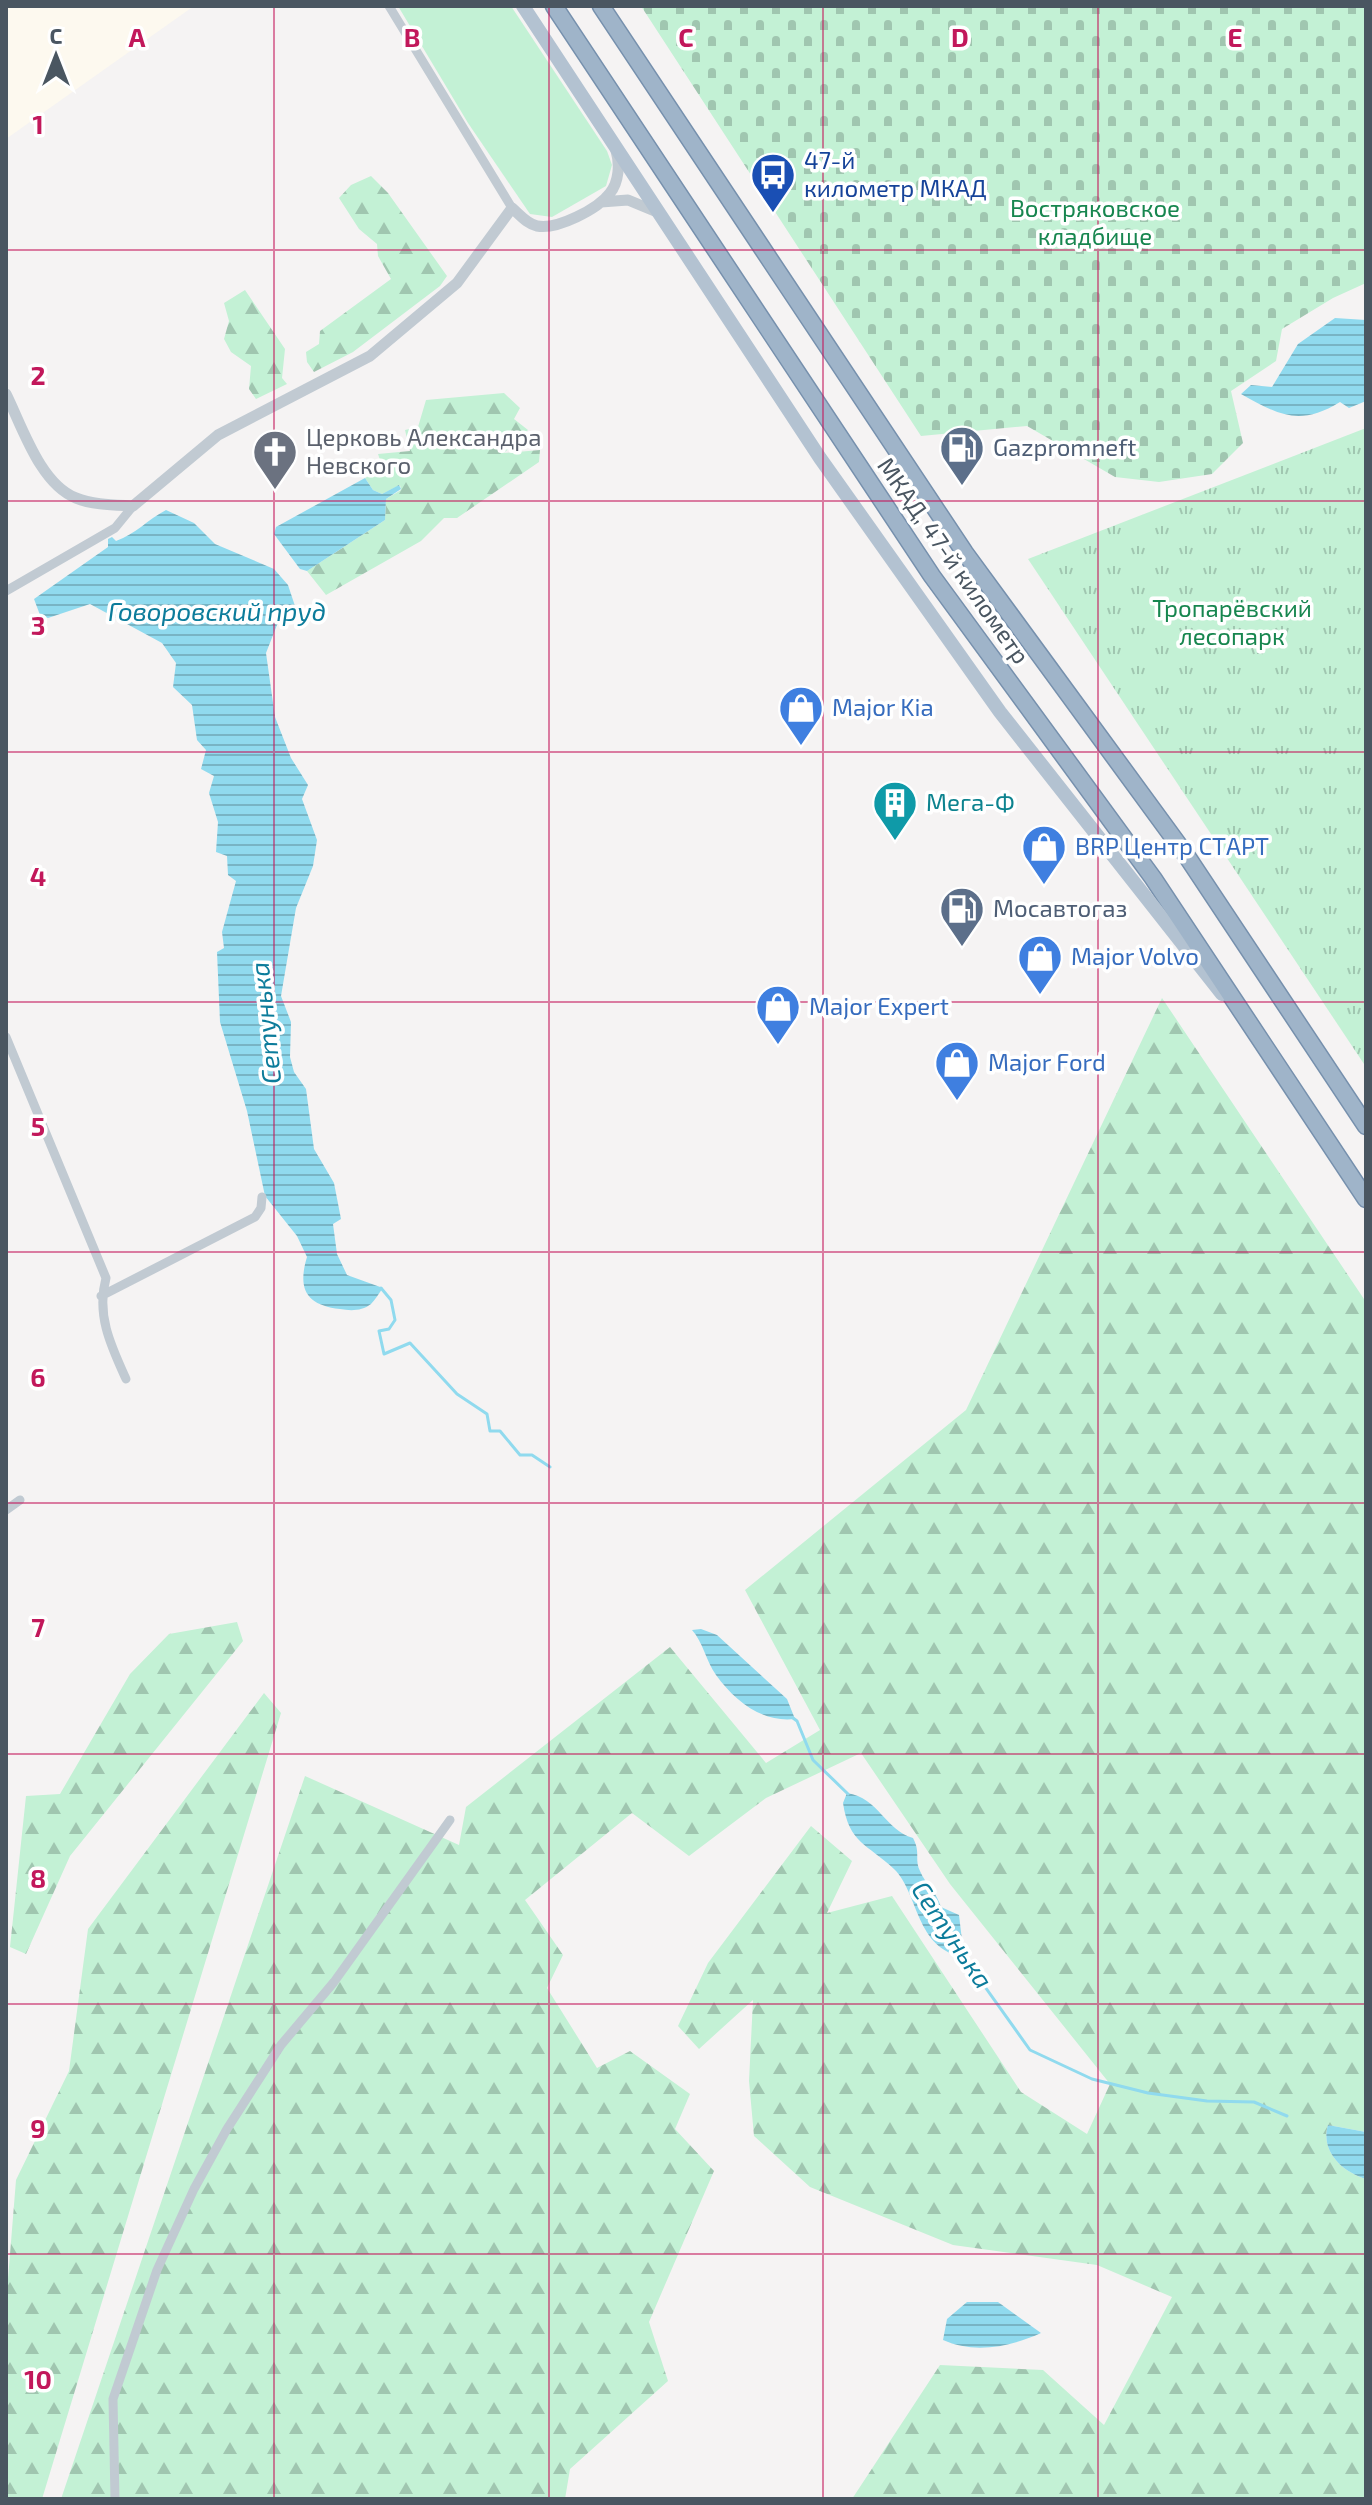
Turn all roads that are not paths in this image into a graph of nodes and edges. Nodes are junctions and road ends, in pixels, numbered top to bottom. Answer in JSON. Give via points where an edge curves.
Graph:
{"nodes":[{"id":1,"x":389,"y":6,"type":"edge"},
{"id":2,"x":523,"y":6,"type":"edge"},
{"id":3,"x":554,"y":6,"type":"edge"},
{"id":4,"x":601,"y":6,"type":"edge"},
{"id":5,"x":609,"y":6,"type":"edge"},
{"id":6,"x":638,"y":62,"type":"junction"},
{"id":7,"x":614,"y":145,"type":"junction"},
{"id":8,"x":601,"y":202,"type":"junction"},
{"id":9,"x":512,"y":208,"type":"junction"},
{"id":10,"x":661,"y":215,"type":"junction"},
{"id":11,"x":6,"y":394,"type":"edge"},
{"id":12,"x":133,"y":506,"type":"junction"},
{"id":13,"x":6,"y":591,"type":"edge"},
{"id":14,"x":6,"y":1037,"type":"edge"},
{"id":15,"x":1264,"y":1044,"type":"junction"},
{"id":16,"x":1363,"y":1121,"type":"edge"},
{"id":17,"x":262,"y":1197,"type":"dead end"},
{"id":18,"x":1366,"y":1199,"type":"edge"},
{"id":19,"x":101,"y":1296,"type":"junction"},
{"id":20,"x":126,"y":1379,"type":"dead end"},
{"id":21,"x":20,"y":1500,"type":"dead end"},
{"id":22,"x":6,"y":1510,"type":"edge"},
{"id":23,"x":450,"y":1820,"type":"dead end"},
{"id":24,"x":115,"y":2499,"type":"edge"}],
"edges":[{"from":1,"to":9,"type":"street"},
{"from":2,"to":7,"type":"main road"},
{"from":3,"to":15,"type":"highway","name":"МКАД, 47-й километр","via":[[932,576],[1153,878]]},
{"from":4,"to":6,"type":"highway","name":"МКАД, 47-й километр"},
{"from":5,"to":6,"type":"main road"},
{"from":6,"to":16,"type":"highway","name":"МКАД, 47-й километр","via":[[965,553],[1186,855]]},
{"from":7,"to":8,"type":"street","via":[[616,181]]},
{"from":7,"to":10,"type":"main road"},
{"from":8,"to":9,"type":"street","via":[[541,227]]},
{"from":8,"to":10,"type":"street","via":[[641,203]]},
{"from":9,"to":12,"type":"street","via":[[457,283],[370,356],[218,435]]},
{"from":10,"to":15,"type":"main road","via":[[820,458],[993,702]]},
{"from":11,"to":12,"type":"street","via":[[58,485],[76,498]]},
{"from":12,"to":13,"type":"street","via":[[115,528]]},
{"from":14,"to":19,"type":"street","via":[[106,1278]]},
{"from":15,"to":18,"type":"highway","name":"МКАД, 47-й километр"},
{"from":17,"to":19,"type":"street","via":[[255,1217]]},
{"from":19,"to":20,"type":"street","via":[[107,1335]]},
{"from":21,"to":22,"type":"street"},
{"from":23,"to":24,"type":"street","via":[[334,1982],[281,2045],[194,2189],[157,2270],[113,2399]]}]}
